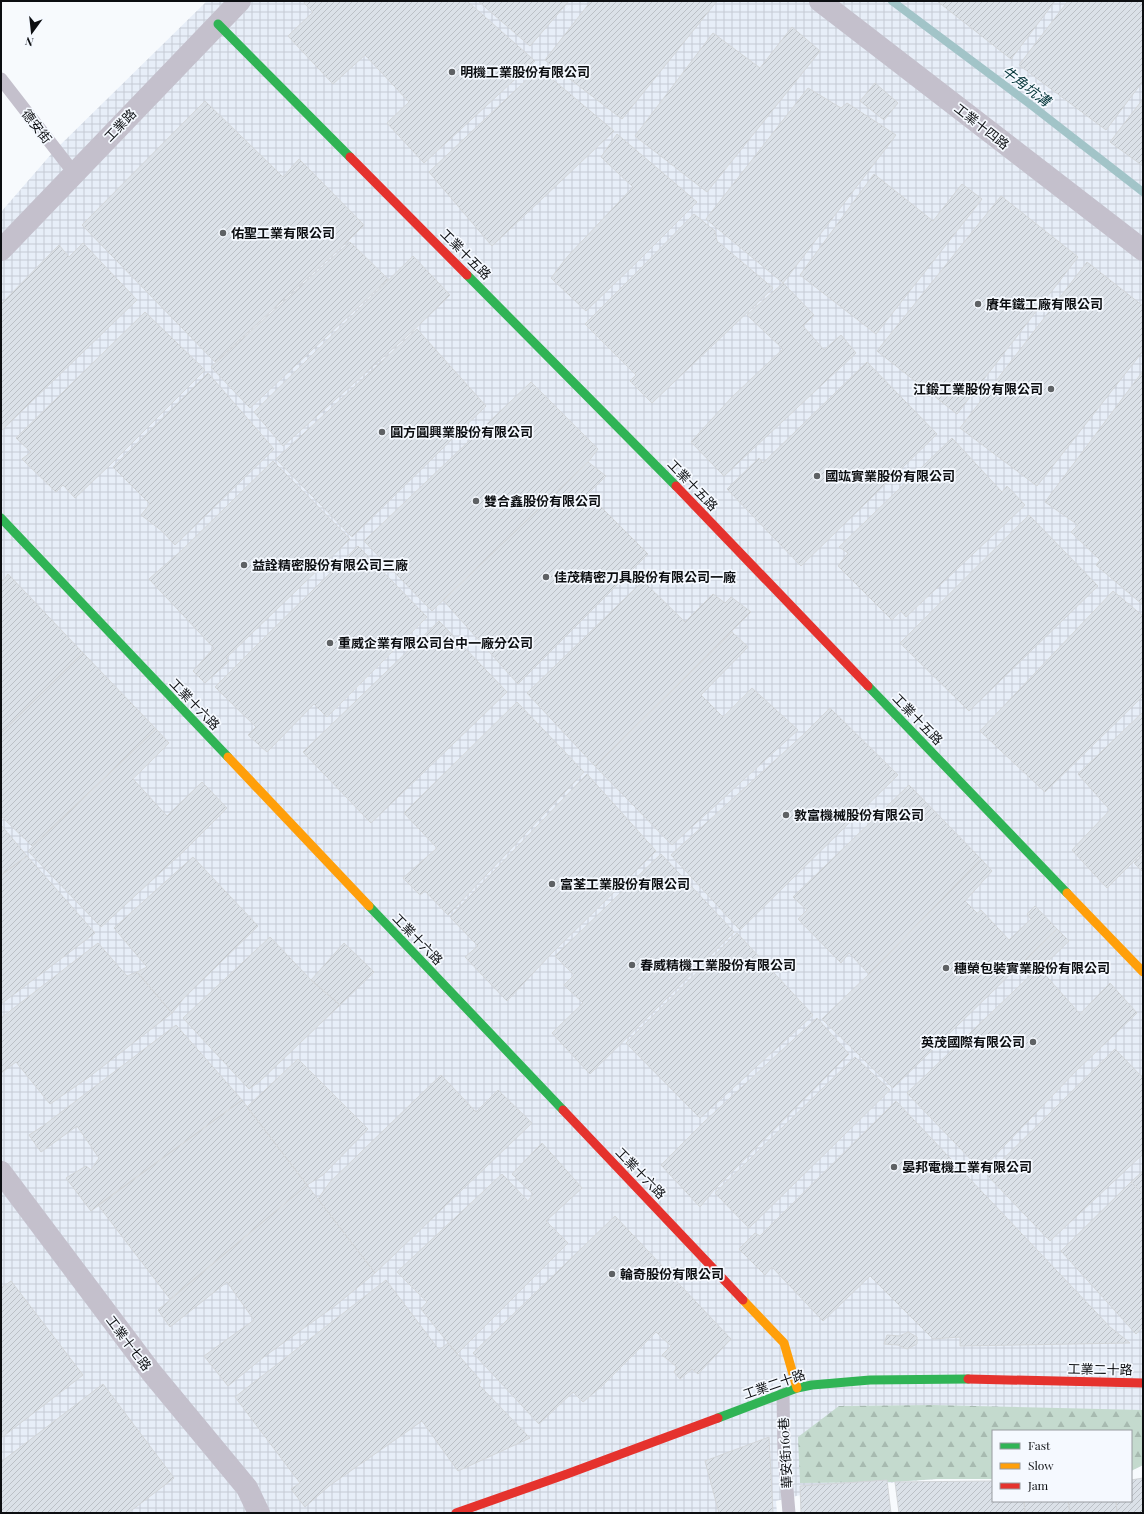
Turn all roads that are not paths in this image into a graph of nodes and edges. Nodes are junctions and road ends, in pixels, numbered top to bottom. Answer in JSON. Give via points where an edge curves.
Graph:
{"nodes":[{"id":1,"x":240,"y":1,"type":"edge"},
{"id":2,"x":820,"y":1,"type":"edge"},
{"id":3,"x":218,"y":24,"type":"junction"},
{"id":4,"x":1,"y":79,"type":"edge"},
{"id":5,"x":74,"y":173,"type":"junction"},
{"id":6,"x":1,"y":250,"type":"edge"},
{"id":7,"x":1143,"y":250,"type":"edge"},
{"id":8,"x":1,"y":518,"type":"edge"},
{"id":9,"x":1143,"y":972,"type":"edge"},
{"id":10,"x":1,"y":1172,"type":"edge"},
{"id":11,"x":1143,"y":1383,"type":"edge"},
{"id":12,"x":797,"y":1388,"type":"junction"},
{"id":13,"x":783,"y":1394,"type":"junction"},
{"id":14,"x":259,"y":1513,"type":"edge"},
{"id":15,"x":456,"y":1513,"type":"edge"},
{"id":16,"x":790,"y":1513,"type":"edge"}],
"edges":[{"from":1,"to":3,"type":"street","name":"工業路"},
{"from":2,"to":7,"type":"street","name":"工業十四路"},
{"from":3,"to":5,"type":"street","name":"工業路"},
{"from":3,"to":9,"type":"street","name":"工業十五路","via":[[624,432]]},
{"from":4,"to":5,"type":"lane","name":"德安街"},
{"from":5,"to":6,"type":"street","name":"工業路"},
{"from":8,"to":12,"type":"street","name":"工業十六路","via":[[784,1343]]},
{"from":10,"to":14,"type":"street","name":"工業十七路","via":[[151,1372],[247,1488]]},
{"from":11,"to":12,"type":"street","name":"工業二十路","via":[[956,1378],[824,1382]]},
{"from":12,"to":13,"type":"street","name":"工業二十路"},
{"from":13,"to":15,"type":"street","name":"工業二十路"},
{"from":13,"to":16,"type":"lane","name":"華安街160巷","via":[[784,1454]]}]}
